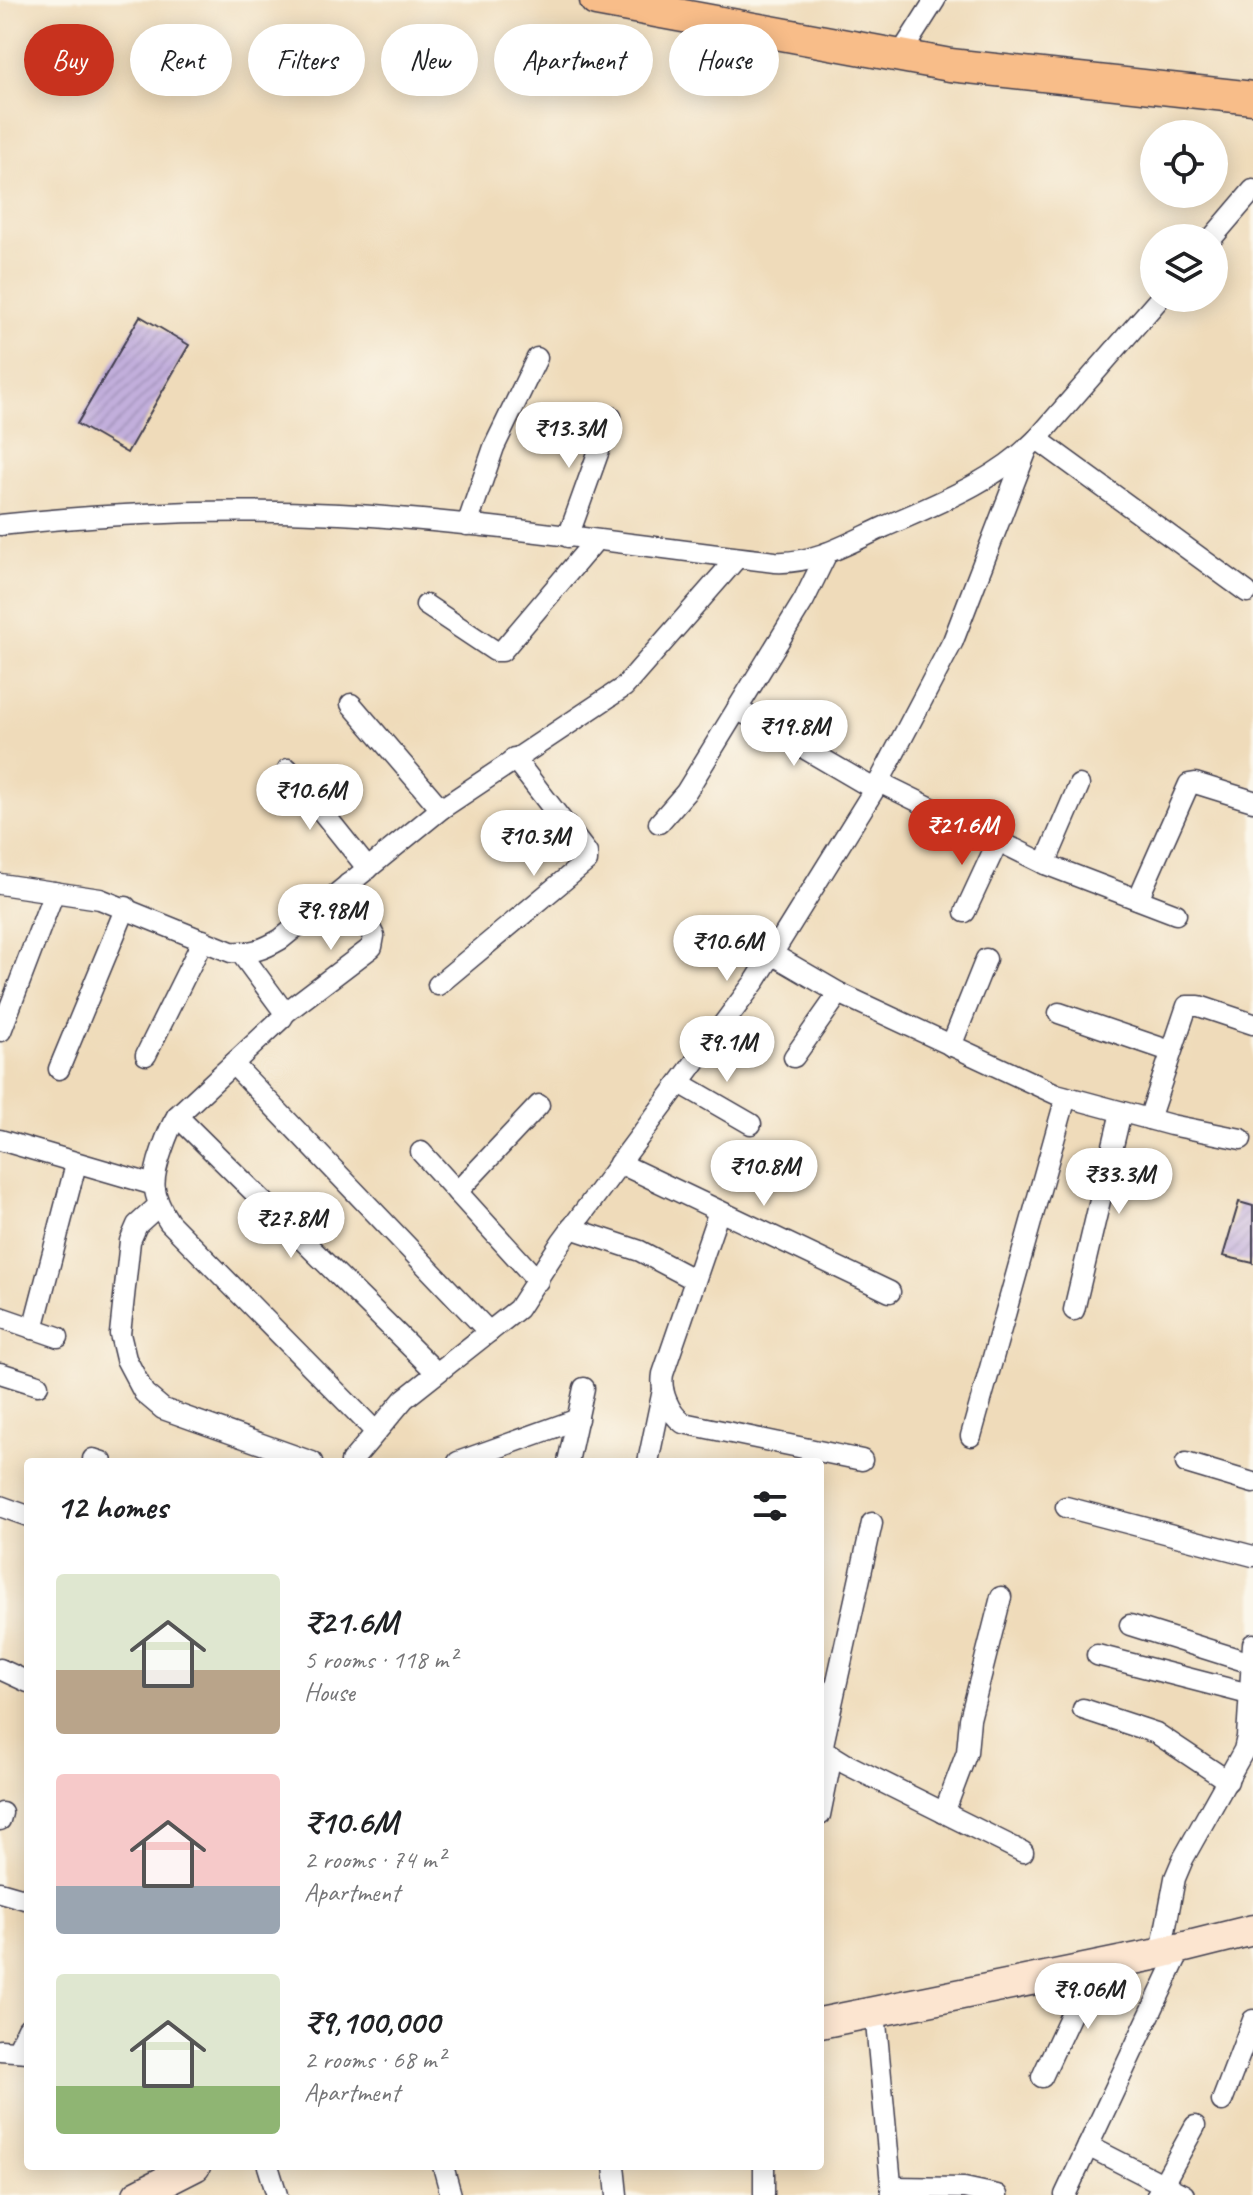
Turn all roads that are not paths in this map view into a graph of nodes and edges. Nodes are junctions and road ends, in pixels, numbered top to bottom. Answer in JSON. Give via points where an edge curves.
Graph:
{"nodes":[{"id":1,"x":935,"y":0,"type":"edge"},
{"id":2,"x":612,"y":1,"type":"edge"},
{"id":3,"x":900,"y":55,"type":"junction"},
{"id":4,"x":1253,"y":98,"type":"edge"},
{"id":5,"x":1253,"y":190,"type":"edge"},
{"id":6,"x":1224,"y":224,"type":"edge"},
{"id":7,"x":1148,"y":312,"type":"edge"},
{"id":8,"x":537,"y":358,"type":"dead end"},
{"id":9,"x":611,"y":417,"type":"dead end"},
{"id":10,"x":1032,"y":444,"type":"junction"},
{"id":11,"x":0,"y":525,"type":"edge"},
{"id":12,"x":467,"y":525,"type":"junction"},
{"id":13,"x":568,"y":537,"type":"junction"},
{"id":14,"x":595,"y":541,"type":"junction"},
{"id":15,"x":827,"y":553,"type":"junction"},
{"id":16,"x":737,"y":558,"type":"junction"},
{"id":17,"x":1247,"y":592,"type":"dead end"},
{"id":18,"x":426,"y":605,"type":"dead end"},
{"id":19,"x":351,"y":704,"type":"dead end"},
{"id":20,"x":737,"y":709,"type":"junction"},
{"id":21,"x":514,"y":758,"type":"junction"},
{"id":22,"x":288,"y":769,"type":"dead end"},
{"id":23,"x":876,"y":785,"type":"junction"},
{"id":24,"x":1079,"y":785,"type":"dead end"},
{"id":25,"x":1253,"y":801,"type":"edge"},
{"id":26,"x":441,"y":809,"type":"junction"},
{"id":27,"x":659,"y":823,"type":"dead end"},
{"id":28,"x":998,"y":841,"type":"junction"},
{"id":29,"x":1045,"y":864,"type":"junction"},
{"id":30,"x":368,"y":869,"type":"junction"},
{"id":31,"x":0,"y":884,"type":"edge"},
{"id":32,"x":348,"y":884,"type":"junction"},
{"id":33,"x":54,"y":892,"type":"junction"},
{"id":34,"x":1138,"y":899,"type":"junction"},
{"id":35,"x":126,"y":907,"type":"junction"},
{"id":36,"x":965,"y":912,"type":"dead end"},
{"id":37,"x":1176,"y":914,"type":"dead end"},
{"id":38,"x":203,"y":940,"type":"junction"},
{"id":39,"x":240,"y":952,"type":"junction"},
{"id":40,"x":772,"y":954,"type":"junction"},
{"id":41,"x":986,"y":959,"type":"dead end"},
{"id":42,"x":438,"y":985,"type":"dead end"},
{"id":43,"x":839,"y":993,"type":"junction"},
{"id":44,"x":285,"y":1013,"type":"junction"},
{"id":45,"x":1059,"y":1013,"type":"dead end"},
{"id":46,"x":1253,"y":1024,"type":"edge"},
{"id":47,"x":1,"y":1031,"type":"edge"},
{"id":48,"x":951,"y":1046,"type":"junction"},
{"id":49,"x":1170,"y":1051,"type":"junction"},
{"id":50,"x":146,"y":1055,"type":"dead end"},
{"id":51,"x":794,"y":1057,"type":"dead end"},
{"id":52,"x":233,"y":1064,"type":"junction"},
{"id":53,"x":59,"y":1069,"type":"dead end"},
{"id":54,"x":680,"y":1083,"type":"junction"},
{"id":55,"x":1066,"y":1097,"type":"junction"},
{"id":56,"x":539,"y":1105,"type":"dead end"},
{"id":57,"x":1121,"y":1112,"type":"junction"},
{"id":58,"x":177,"y":1116,"type":"junction"},
{"id":59,"x":1149,"y":1119,"type":"junction"},
{"id":60,"x":751,"y":1124,"type":"dead end"},
{"id":61,"x":1241,"y":1139,"type":"dead end"},
{"id":62,"x":0,"y":1140,"type":"edge"},
{"id":63,"x":421,"y":1152,"type":"dead end"},
{"id":64,"x":619,"y":1163,"type":"junction"},
{"id":65,"x":76,"y":1164,"type":"junction"},
{"id":66,"x":457,"y":1192,"type":"junction"},
{"id":67,"x":156,"y":1195,"type":"junction"},
{"id":68,"x":719,"y":1211,"type":"junction"},
{"id":69,"x":571,"y":1228,"type":"junction"},
{"id":70,"x":695,"y":1280,"type":"junction"},
{"id":71,"x":538,"y":1281,"type":"junction"},
{"id":72,"x":890,"y":1292,"type":"dead end"},
{"id":73,"x":1074,"y":1310,"type":"dead end"},
{"id":74,"x":0,"y":1317,"type":"edge"},
{"id":75,"x":33,"y":1329,"type":"junction"},
{"id":76,"x":489,"y":1332,"type":"junction"},
{"id":77,"x":58,"y":1337,"type":"dead end"},
{"id":78,"x":436,"y":1372,"type":"junction"},
{"id":79,"x":0,"y":1373,"type":"edge"},
{"id":80,"x":38,"y":1385,"type":"dead end"},
{"id":81,"x":584,"y":1388,"type":"dead end"},
{"id":82,"x":663,"y":1390,"type":"junction"},
{"id":83,"x":578,"y":1419,"type":"junction"},
{"id":84,"x":376,"y":1432,"type":"junction"},
{"id":85,"x":971,"y":1436,"type":"dead end"},
{"id":86,"x":814,"y":1456,"type":"edge"},
{"id":87,"x":301,"y":1458,"type":"edge"},
{"id":88,"x":354,"y":1458,"type":"edge"},
{"id":89,"x":469,"y":1458,"type":"edge"},
{"id":90,"x":569,"y":1458,"type":"edge"},
{"id":91,"x":649,"y":1458,"type":"edge"},
{"id":92,"x":862,"y":1460,"type":"dead end"},
{"id":93,"x":1186,"y":1463,"type":"dead end"},
{"id":94,"x":1253,"y":1483,"type":"edge"},
{"id":95,"x":0,"y":1506,"type":"edge"},
{"id":96,"x":1066,"y":1507,"type":"dead end"},
{"id":97,"x":24,"y":1515,"type":"edge"},
{"id":98,"x":872,"y":1523,"type":"dead end"},
{"id":99,"x":1253,"y":1556,"type":"edge"},
{"id":100,"x":1001,"y":1597,"type":"dead end"},
{"id":101,"x":1130,"y":1625,"type":"dead end"},
{"id":102,"x":1252,"y":1654,"type":"edge"},
{"id":103,"x":1097,"y":1655,"type":"dead end"},
{"id":104,"x":0,"y":1669,"type":"edge"},
{"id":105,"x":24,"y":1680,"type":"edge"},
{"id":106,"x":1249,"y":1694,"type":"junction"},
{"id":107,"x":1083,"y":1709,"type":"dead end"},
{"id":108,"x":825,"y":1751,"type":"edge"},
{"id":109,"x":1228,"y":1781,"type":"junction"},
{"id":110,"x":944,"y":1813,"type":"junction"},
{"id":111,"x":1023,"y":1852,"type":"dead end"},
{"id":112,"x":0,"y":1892,"type":"edge"},
{"id":113,"x":24,"y":1899,"type":"edge"},
{"id":114,"x":1253,"y":1930,"type":"edge"},
{"id":115,"x":1171,"y":1950,"type":"junction"},
{"id":116,"x":1093,"y":1967,"type":"junction"},
{"id":117,"x":875,"y":2012,"type":"junction"},
{"id":118,"x":1253,"y":2020,"type":"edge"},
{"id":119,"x":824,"y":2022,"type":"edge"},
{"id":120,"x":1042,"y":2077,"type":"dead end"},
{"id":121,"x":1222,"y":2101,"type":"dead end"},
{"id":122,"x":1195,"y":2126,"type":"dead end"},
{"id":123,"x":1088,"y":2146,"type":"junction"},
{"id":124,"x":187,"y":2170,"type":"edge"},
{"id":125,"x":269,"y":2170,"type":"edge"},
{"id":126,"x":444,"y":2170,"type":"edge"},
{"id":127,"x":614,"y":2170,"type":"edge"},
{"id":128,"x":764,"y":2170,"type":"edge"},
{"id":129,"x":1160,"y":2190,"type":"edge"},
{"id":130,"x":892,"y":2191,"type":"edge"},
{"id":131,"x":138,"y":2195,"type":"edge"},
{"id":132,"x":277,"y":2195,"type":"edge"},
{"id":133,"x":451,"y":2195,"type":"edge"},
{"id":134,"x":617,"y":2195,"type":"edge"},
{"id":135,"x":764,"y":2195,"type":"edge"},
{"id":136,"x":997,"y":2195,"type":"edge"},
{"id":137,"x":1065,"y":2195,"type":"edge"},
{"id":138,"x":1184,"y":2195,"type":"edge"}],
"edges":[{"from":1,"to":3,"type":"street"},
{"from":2,"to":3,"type":"main road"},
{"from":3,"to":4,"type":"main road"},
{"from":5,"to":6,"type":"street"},
{"from":7,"to":10,"type":"street"},
{"from":8,"to":12,"type":"street","via":[[494,447]]},
{"from":9,"to":13,"type":"street"},
{"from":10,"to":15,"type":"street","via":[[971,487]]},
{"from":10,"to":17,"type":"street"},
{"from":10,"to":23,"type":"street","via":[[962,620]]},
{"from":11,"to":12,"type":"street","via":[[176,512],[337,514]]},
{"from":12,"to":13,"type":"street"},
{"from":13,"to":14,"type":"street"},
{"from":14,"to":16,"type":"street"},
{"from":14,"to":18,"type":"street","via":[[502,651]]},
{"from":15,"to":16,"type":"street","via":[[791,563]]},
{"from":15,"to":20,"type":"street"},
{"from":16,"to":21,"type":"street","via":[[624,687]]},
{"from":19,"to":26,"type":"street"},
{"from":20,"to":23,"type":"street"},
{"from":20,"to":27,"type":"street","via":[[686,792]]},
{"from":21,"to":26,"type":"street"},
{"from":21,"to":42,"type":"street","via":[[587,853],[587,861]]},
{"from":22,"to":30,"type":"street"},
{"from":23,"to":28,"type":"street"},
{"from":23,"to":40,"type":"street"},
{"from":24,"to":29,"type":"street"},
{"from":25,"to":34,"type":"street","via":[[1189,784]]},
{"from":26,"to":30,"type":"street"},
{"from":28,"to":29,"type":"street"},
{"from":28,"to":36,"type":"street"},
{"from":29,"to":34,"type":"street"},
{"from":30,"to":32,"type":"street"},
{"from":31,"to":33,"type":"street"},
{"from":32,"to":39,"type":"street","via":[[281,939],[262,950]]},
{"from":32,"to":44,"type":"street","via":[[374,936],[372,947]]},
{"from":33,"to":35,"type":"street"},
{"from":33,"to":47,"type":"street"},
{"from":34,"to":37,"type":"street"},
{"from":35,"to":38,"type":"street"},
{"from":35,"to":53,"type":"street"},
{"from":38,"to":39,"type":"street"},
{"from":38,"to":50,"type":"street"},
{"from":39,"to":44,"type":"street"},
{"from":40,"to":43,"type":"street"},
{"from":40,"to":54,"type":"street"},
{"from":41,"to":48,"type":"street"},
{"from":43,"to":48,"type":"street"},
{"from":43,"to":51,"type":"street"},
{"from":44,"to":52,"type":"street"},
{"from":45,"to":49,"type":"street"},
{"from":46,"to":49,"type":"street","via":[[1192,1004],[1183,1010]]},
{"from":48,"to":55,"type":"street"},
{"from":49,"to":59,"type":"street"},
{"from":52,"to":58,"type":"street"},
{"from":52,"to":76,"type":"street"},
{"from":54,"to":60,"type":"street"},
{"from":54,"to":64,"type":"street"},
{"from":55,"to":57,"type":"street"},
{"from":55,"to":85,"type":"street"},
{"from":56,"to":66,"type":"street"},
{"from":57,"to":59,"type":"street"},
{"from":57,"to":73,"type":"street"},
{"from":58,"to":67,"type":"street","via":[[154,1174]]},
{"from":58,"to":78,"type":"street"},
{"from":59,"to":61,"type":"street"},
{"from":62,"to":65,"type":"street"},
{"from":63,"to":66,"type":"street"},
{"from":64,"to":68,"type":"street"},
{"from":64,"to":69,"type":"street"},
{"from":65,"to":67,"type":"street"},
{"from":65,"to":75,"type":"street"},
{"from":66,"to":71,"type":"street"},
{"from":67,"to":84,"type":"street","via":[[169,1222]]},
{"from":67,"to":87,"type":"street","via":[[130,1241],[120,1334],[144,1393],[163,1409]]},
{"from":68,"to":70,"type":"street"},
{"from":68,"to":72,"type":"street"},
{"from":69,"to":70,"type":"street","via":[[640,1251]]},
{"from":69,"to":71,"type":"street"},
{"from":70,"to":82,"type":"street","via":[[663,1374]]},
{"from":71,"to":76,"type":"street","via":[[518,1309]]},
{"from":74,"to":75,"type":"street"},
{"from":75,"to":77,"type":"street"},
{"from":76,"to":78,"type":"street"},
{"from":78,"to":84,"type":"street"},
{"from":79,"to":80,"type":"street"},
{"from":81,"to":83,"type":"street"},
{"from":82,"to":86,"type":"street","via":[[671,1411],[683,1423]]},
{"from":82,"to":91,"type":"street"},
{"from":83,"to":89,"type":"street"},
{"from":83,"to":90,"type":"street"},
{"from":84,"to":88,"type":"street"},
{"from":86,"to":92,"type":"street"},
{"from":93,"to":94,"type":"street"},
{"from":95,"to":97,"type":"street"},
{"from":96,"to":99,"type":"street"},
{"from":98,"to":108,"type":"street"},
{"from":100,"to":110,"type":"street","via":[[970,1719],[967,1752]]},
{"from":101,"to":102,"type":"street"},
{"from":102,"to":106,"type":"street"},
{"from":103,"to":106,"type":"street"},
{"from":104,"to":105,"type":"street"},
{"from":106,"to":109,"type":"street","via":[[1244,1750]]},
{"from":107,"to":109,"type":"street","via":[[1156,1733]]},
{"from":108,"to":110,"type":"street"},
{"from":109,"to":115,"type":"street","via":[[1175,1878]]},
{"from":110,"to":111,"type":"street"},
{"from":112,"to":113,"type":"street"},
{"from":114,"to":115,"type":"street"},
{"from":115,"to":116,"type":"street"},
{"from":115,"to":123,"type":"street"},
{"from":116,"to":117,"type":"street"},
{"from":116,"to":120,"type":"street"},
{"from":117,"to":119,"type":"street"},
{"from":117,"to":130,"type":"street"},
{"from":118,"to":121,"type":"street"},
{"from":122,"to":129,"type":"street"},
{"from":123,"to":129,"type":"street"},
{"from":123,"to":137,"type":"street"},
{"from":124,"to":131,"type":"street"},
{"from":125,"to":132,"type":"street"},
{"from":126,"to":133,"type":"street"},
{"from":127,"to":134,"type":"street"},
{"from":128,"to":135,"type":"street"},
{"from":129,"to":138,"type":"street"},
{"from":130,"to":136,"type":"street","via":[[964,2188]]}]}
